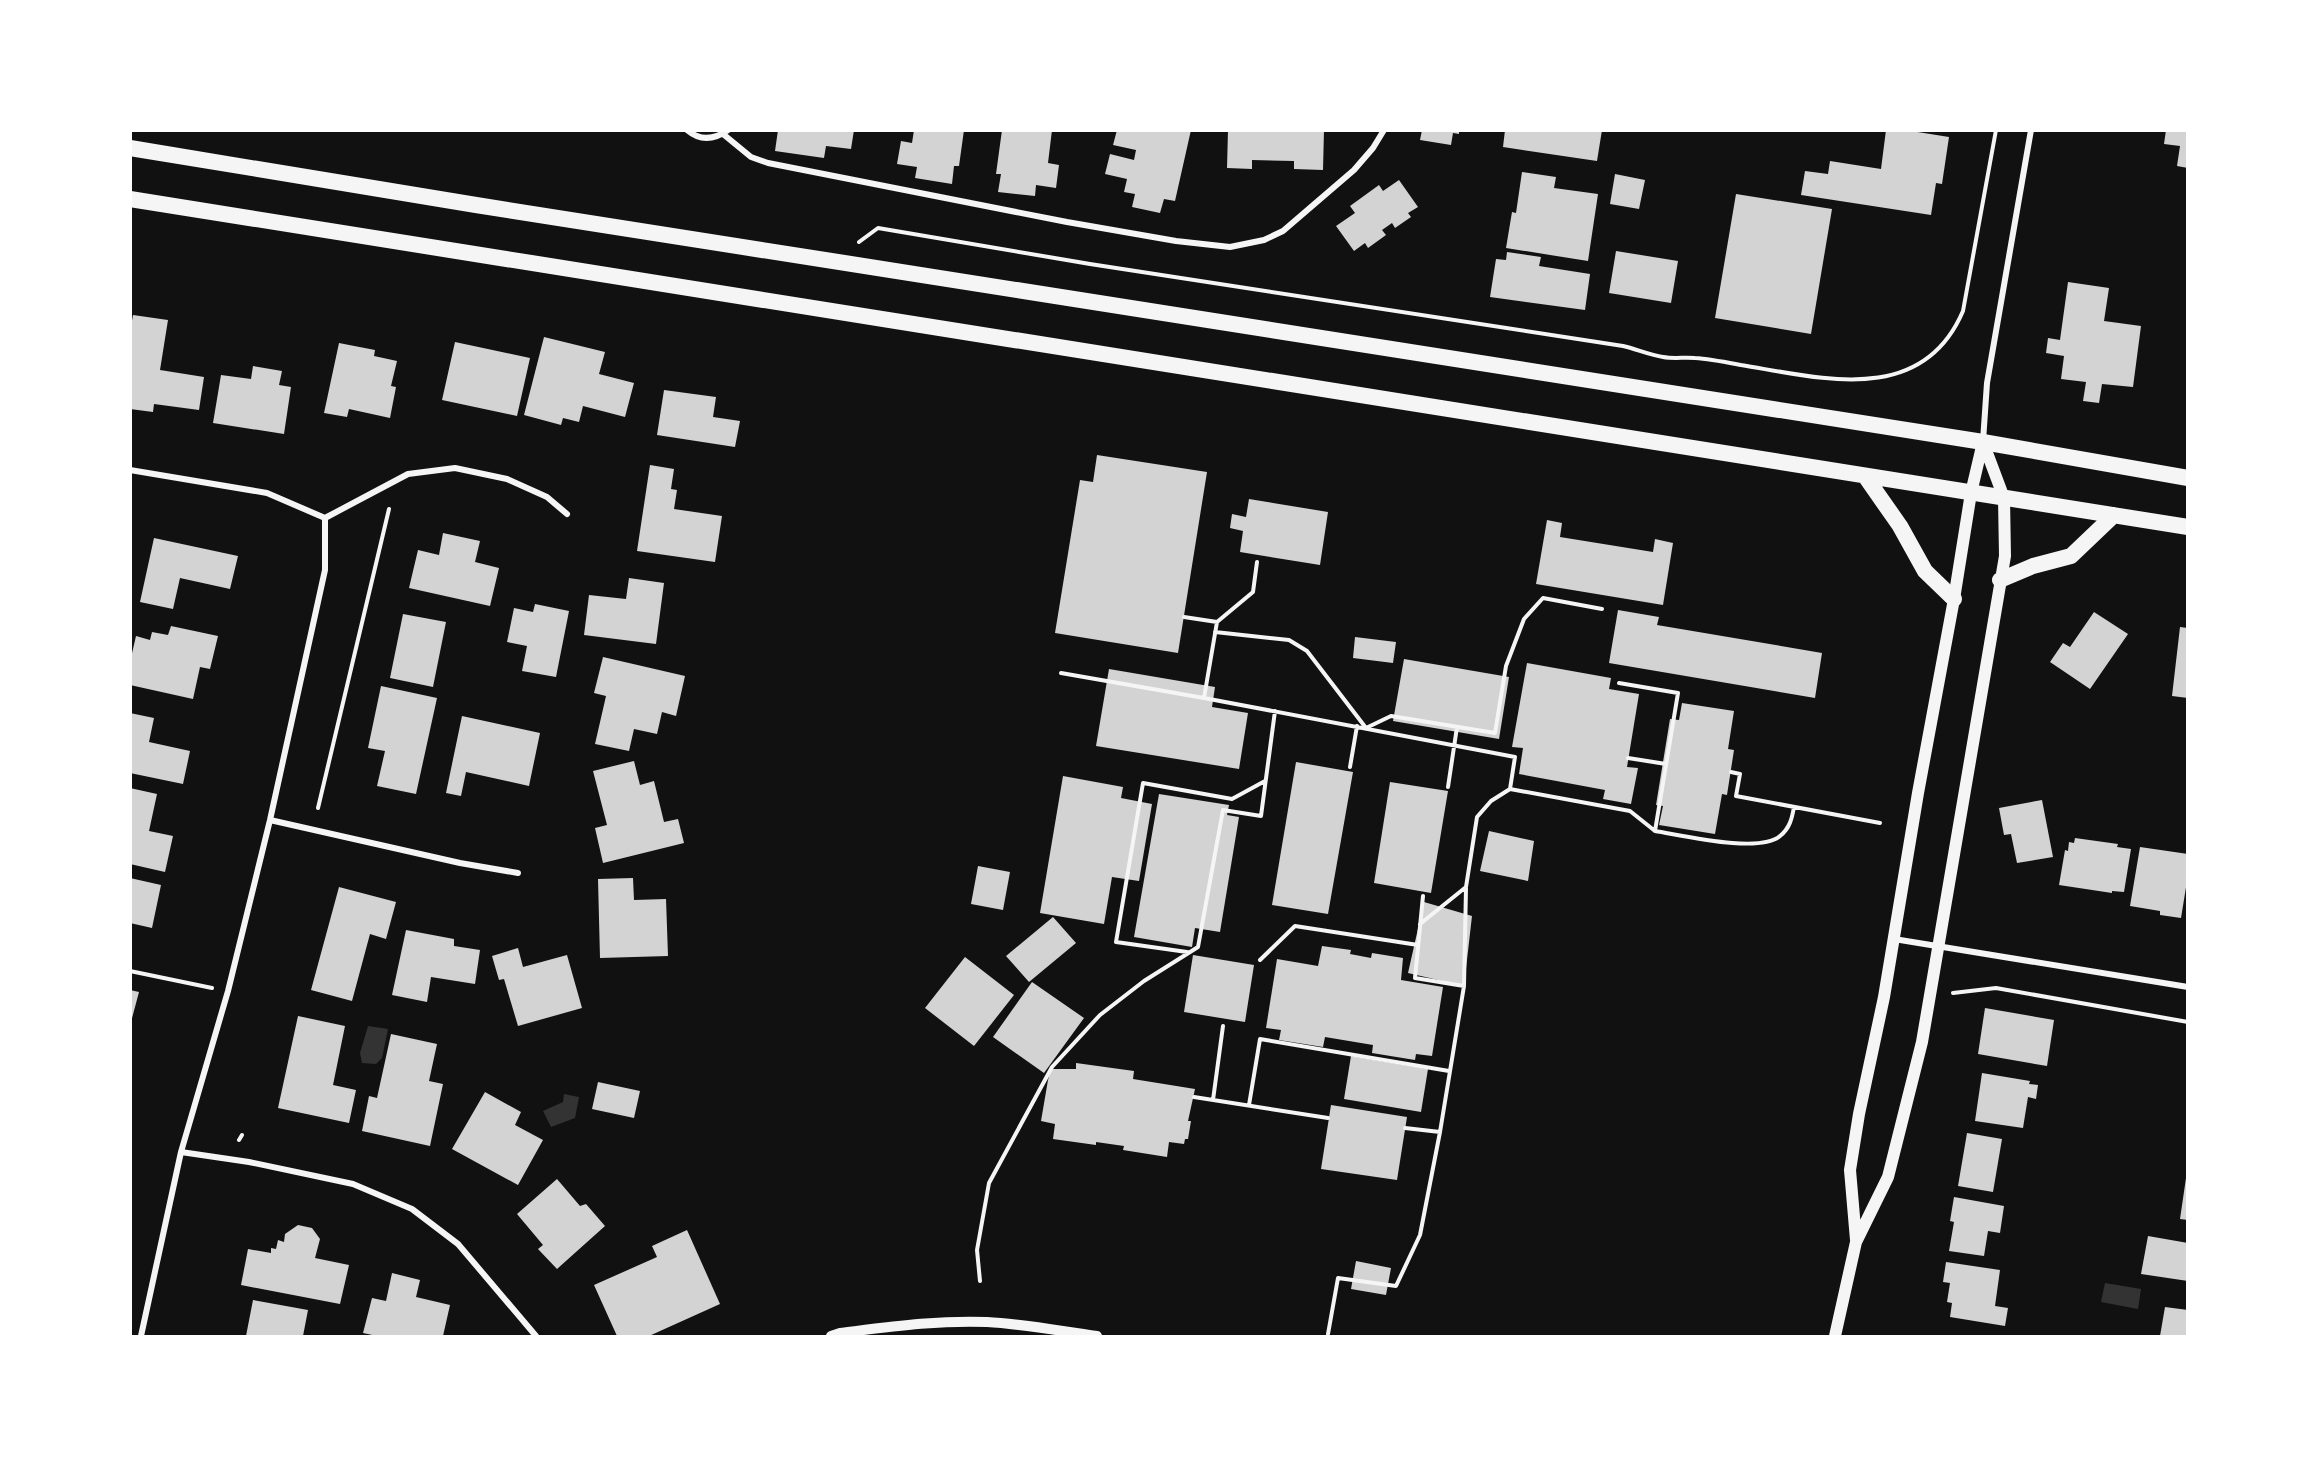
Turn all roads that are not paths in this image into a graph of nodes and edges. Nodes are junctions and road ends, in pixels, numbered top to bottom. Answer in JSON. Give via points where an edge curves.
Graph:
{"nodes":[{"id":1,"x":687,"y":130,"type":"edge"},
{"id":2,"x":1384,"y":130,"type":"edge"},
{"id":3,"x":2031,"y":130,"type":"edge"},
{"id":4,"x":726,"y":132,"type":"edge"},
{"id":5,"x":130,"y":148,"type":"edge"},
{"id":6,"x":130,"y":199,"type":"edge"},
{"id":7,"x":1983,"y":442,"type":"junction"},
{"id":8,"x":130,"y":470,"type":"edge"},
{"id":9,"x":1865,"y":476,"type":"junction"},
{"id":10,"x":2187,"y":477,"type":"edge"},
{"id":11,"x":1971,"y":493,"type":"junction"},
{"id":12,"x":2004,"y":498,"type":"junction"},
{"id":13,"x":567,"y":514,"type":"dead end"},
{"id":14,"x":2114,"y":515,"type":"junction"},
{"id":15,"x":325,"y":518,"type":"junction"},
{"id":16,"x":2187,"y":527,"type":"edge"},
{"id":17,"x":2000,"y":580,"type":"junction"},
{"id":18,"x":1954,"y":599,"type":"junction"},
{"id":19,"x":270,"y":820,"type":"junction"},
{"id":20,"x":518,"y":873,"type":"dead end"},
{"id":21,"x":1894,"y":939,"type":"junction"},
{"id":22,"x":1939,"y":947,"type":"junction"},
{"id":23,"x":2187,"y":987,"type":"edge"},
{"id":24,"x":181,"y":1152,"type":"junction"},
{"id":25,"x":1856,"y":1242,"type":"junction"},
{"id":26,"x":141,"y":1336,"type":"edge"},
{"id":27,"x":536,"y":1336,"type":"edge"},
{"id":28,"x":831,"y":1336,"type":"edge"},
{"id":29,"x":1097,"y":1336,"type":"edge"},
{"id":30,"x":1835,"y":1336,"type":"edge"}],
"edges":[{"from":1,"to":4,"type":"street","via":[[708,138]]},
{"from":2,"to":4,"type":"street","via":[[1354,170],[1283,231],[1264,240],[1230,247],[1067,222],[768,163],[751,157]]},
{"from":3,"to":7,"type":"street","via":[[1987,383]]},
{"from":5,"to":7,"type":"highway"},
{"from":6,"to":9,"type":"highway"},
{"from":7,"to":10,"type":"highway"},
{"from":7,"to":11,"type":"main road"},
{"from":7,"to":12,"type":"main road"},
{"from":8,"to":15,"type":"street","via":[[267,493]]},
{"from":9,"to":11,"type":"highway"},
{"from":9,"to":18,"type":"highway","via":[[1900,526],[1924,571]]},
{"from":11,"to":12,"type":"highway"},
{"from":11,"to":18,"type":"main road"},
{"from":12,"to":14,"type":"highway"},
{"from":12,"to":17,"type":"main road","via":[[2006,543]]},
{"from":13,"to":15,"type":"street","via":[[547,497],[507,479],[455,468],[408,474]]},
{"from":14,"to":16,"type":"highway"},
{"from":14,"to":17,"type":"highway","via":[[2071,556]]},
{"from":15,"to":19,"type":"street","via":[[325,570]]},
{"from":17,"to":22,"type":"main road"},
{"from":18,"to":21,"type":"main road"},
{"from":19,"to":20,"type":"street"},
{"from":19,"to":24,"type":"street","via":[[228,991]]},
{"from":21,"to":22,"type":"street"},
{"from":21,"to":25,"type":"main road","via":[[1850,1170]]},
{"from":22,"to":23,"type":"street"},
{"from":22,"to":25,"type":"main road","via":[[1922,1042],[1888,1177]]},
{"from":24,"to":26,"type":"street"},
{"from":24,"to":27,"type":"street","via":[[353,1184],[412,1209],[458,1244]]},
{"from":25,"to":30,"type":"main road"},
{"from":28,"to":29,"type":"street","via":[[912,1324],[985,1322]]}]}
